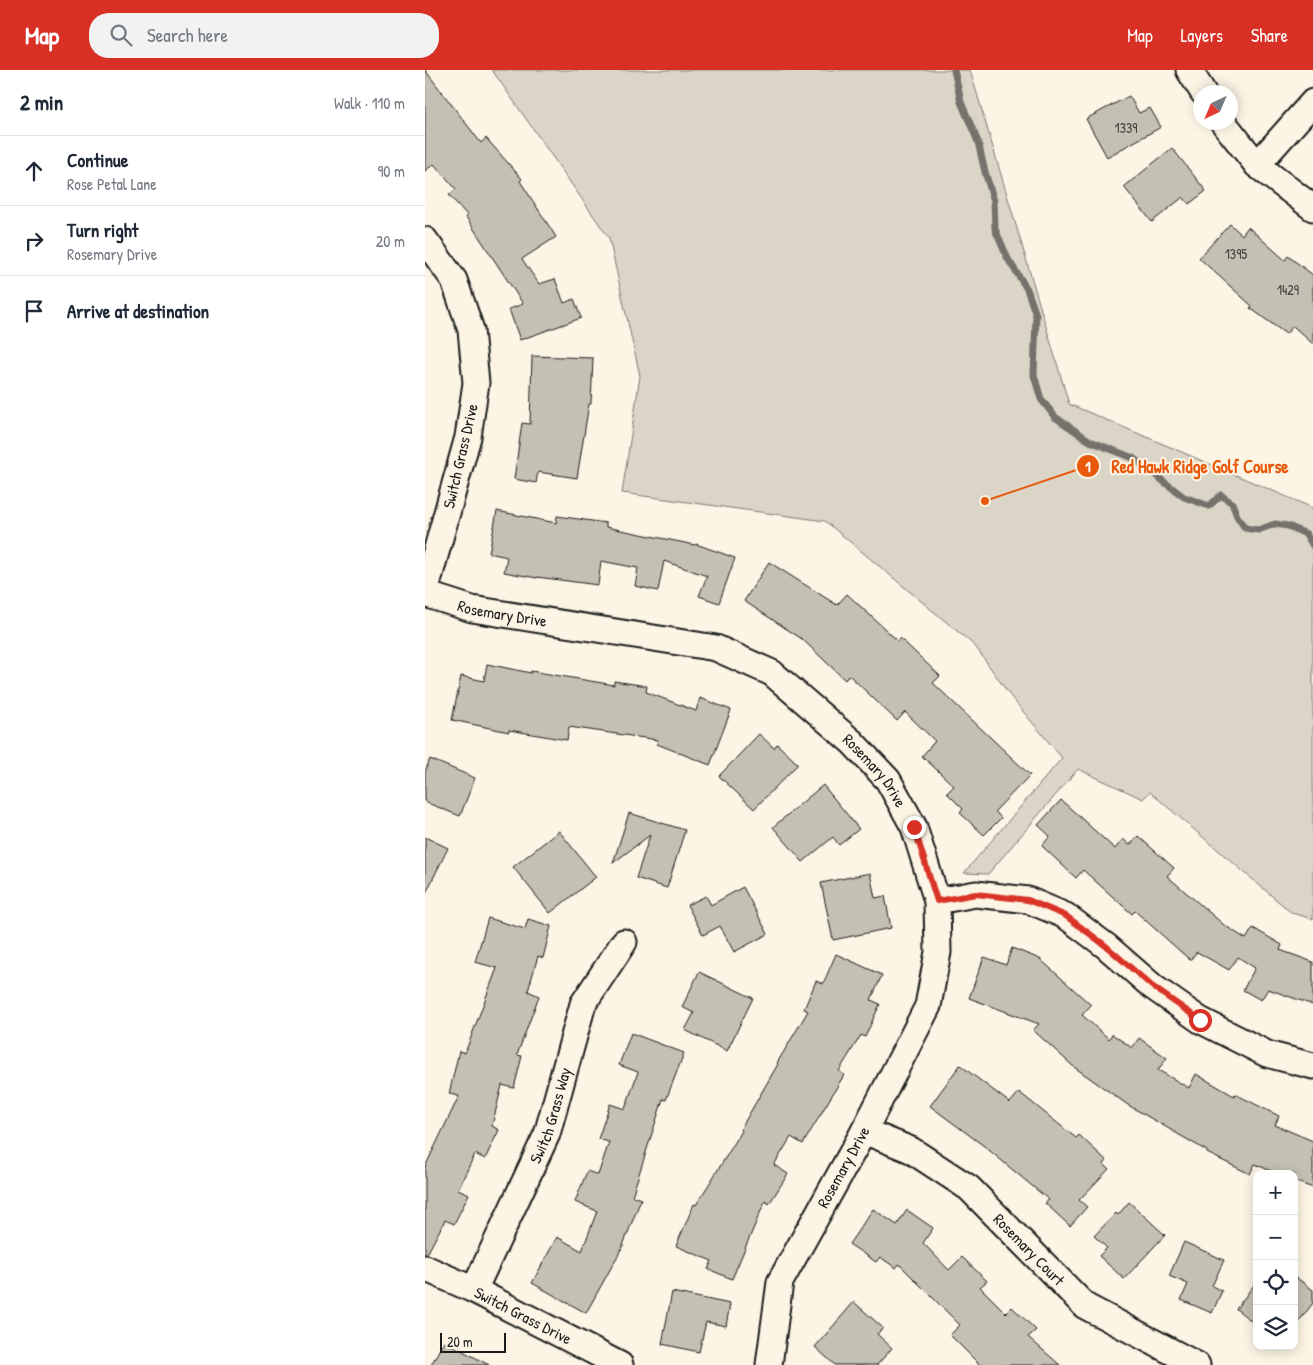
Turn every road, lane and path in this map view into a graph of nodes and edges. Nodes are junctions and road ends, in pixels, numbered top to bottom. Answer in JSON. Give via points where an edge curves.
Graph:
{"nodes":[{"id":1,"x":1189,"y":70,"type":"edge"},
{"id":2,"x":1199,"y":85,"type":"edge"},
{"id":3,"x":1313,"y":102,"type":"edge"},
{"id":4,"x":1229,"y":130,"type":"edge"},
{"id":5,"x":1257,"y":165,"type":"junction"},
{"id":6,"x":1313,"y":208,"type":"edge"},
{"id":7,"x":425,"y":240,"type":"edge"},
{"id":8,"x":425,"y":593,"type":"edge"},
{"id":9,"x":937,"y":901,"type":"junction"},
{"id":10,"x":624,"y":942,"type":"dead end"},
{"id":11,"x":1313,"y":1066,"type":"edge"},
{"id":12,"x":864,"y":1131,"type":"junction"},
{"id":13,"x":425,"y":1268,"type":"edge"},
{"id":14,"x":474,"y":1290,"type":"junction"},
{"id":15,"x":620,"y":1365,"type":"edge"},
{"id":16,"x":769,"y":1365,"type":"edge"},
{"id":17,"x":1197,"y":1365,"type":"edge"}],
"edges":[{"from":1,"to":2,"type":"street"},
{"from":3,"to":5,"type":"street"},
{"from":4,"to":5,"type":"street"},
{"from":5,"to":6,"type":"street"},
{"from":7,"to":8,"type":"street","name":"Switch Grass Drive","via":[[454,280],[471,330],[476,383],[468,437]]},
{"from":8,"to":9,"type":"street","name":"Rosemary Drive","via":[[472,609],[716,648],[772,673],[852,742],[888,780],[914,827]]},
{"from":9,"to":11,"type":"street","via":[[976,894],[1028,900],[1066,916],[1153,987],[1200,1020],[1267,1054]]},
{"from":9,"to":12,"type":"street","name":"Rosemary Drive","via":[[938,952],[928,1006]]},
{"from":10,"to":14,"type":"street","name":"Switch Grass Way","via":[[583,1004],[547,1134]]},
{"from":12,"to":16,"type":"street","name":"Rosemary Drive","via":[[780,1282]]},
{"from":12,"to":17,"type":"street","name":"Rosemary Court","via":[[911,1150],[969,1188],[1085,1306]]},
{"from":13,"to":14,"type":"street","name":"Switch Grass Drive"},
{"from":14,"to":15,"type":"street","name":"Switch Grass Drive"}]}
